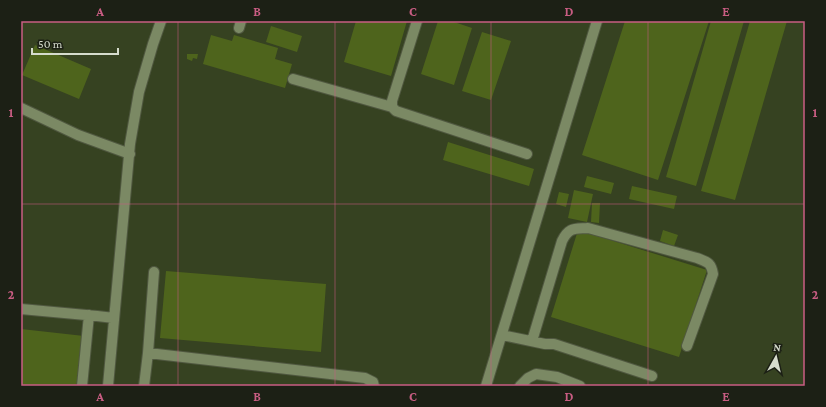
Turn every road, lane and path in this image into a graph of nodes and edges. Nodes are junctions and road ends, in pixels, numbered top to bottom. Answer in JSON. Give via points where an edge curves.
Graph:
{"nodes":[{"id":1,"x":161,"y":21,"type":"edge"},
{"id":2,"x":417,"y":21,"type":"edge"},
{"id":3,"x":597,"y":21,"type":"edge"},
{"id":4,"x":293,"y":79,"type":"dead end"},
{"id":5,"x":392,"y":107,"type":"junction"},
{"id":6,"x":21,"y":108,"type":"edge"},
{"id":7,"x":130,"y":154,"type":"junction"},
{"id":8,"x":527,"y":154,"type":"dead end"},
{"id":9,"x":154,"y":272,"type":"dead end"},
{"id":10,"x":21,"y":309,"type":"edge"},
{"id":11,"x":88,"y":315,"type":"junction"},
{"id":12,"x":114,"y":318,"type":"junction"},
{"id":13,"x":502,"y":335,"type":"junction"},
{"id":14,"x":532,"y":342,"type":"junction"},
{"id":15,"x":687,"y":346,"type":"dead end"},
{"id":16,"x":148,"y":353,"type":"junction"},
{"id":17,"x":652,"y":376,"type":"dead end"},
{"id":18,"x":82,"y":386,"type":"edge"},
{"id":19,"x":108,"y":386,"type":"edge"},
{"id":20,"x":144,"y":386,"type":"edge"},
{"id":21,"x":374,"y":386,"type":"edge"},
{"id":22,"x":486,"y":386,"type":"edge"},
{"id":23,"x":520,"y":386,"type":"edge"},
{"id":24,"x":580,"y":386,"type":"edge"}],
"edges":[{"from":1,"to":7,"type":"lane","via":[[139,92]]},
{"from":2,"to":5,"type":"lane"},
{"from":3,"to":13,"type":"lane"},
{"from":4,"to":5,"type":"lane"},
{"from":5,"to":8,"type":"lane","via":[[396,111]]},
{"from":6,"to":7,"type":"lane","via":[[78,135]]},
{"from":7,"to":12,"type":"lane"},
{"from":9,"to":16,"type":"lane"},
{"from":10,"to":11,"type":"lane"},
{"from":11,"to":12,"type":"lane"},
{"from":11,"to":18,"type":"lane"},
{"from":12,"to":19,"type":"lane"},
{"from":13,"to":14,"type":"lane"},
{"from":13,"to":22,"type":"lane"},
{"from":14,"to":15,"type":"lane","via":[[562,241],[566,233],[573,229],[588,228],[697,258],[712,267],[712,274]]},
{"from":14,"to":17,"type":"lane","via":[[554,344]]},
{"from":16,"to":20,"type":"lane"},
{"from":16,"to":21,"type":"lane","via":[[365,378]]},
{"from":23,"to":24,"type":"lane","via":[[536,374],[557,377]]}]}
